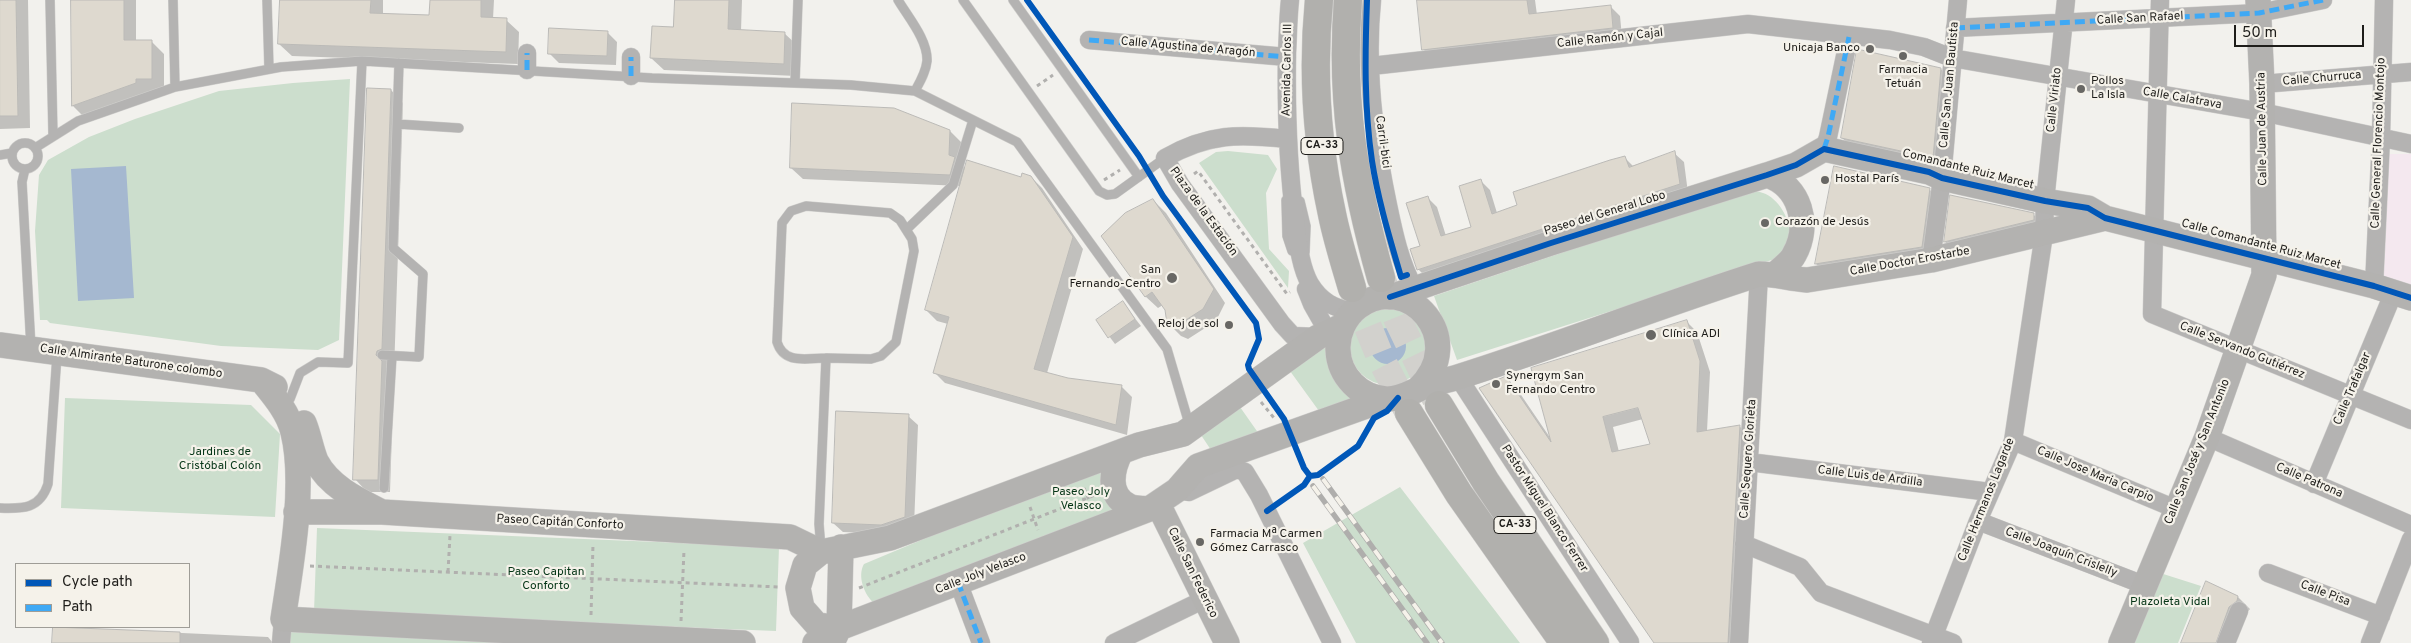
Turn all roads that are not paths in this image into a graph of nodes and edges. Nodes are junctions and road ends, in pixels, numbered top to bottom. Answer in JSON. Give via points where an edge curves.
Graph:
{"nodes":[{"id":1,"x":50,"y":0,"type":"edge"},
{"id":2,"x":173,"y":0,"type":"edge"},
{"id":3,"x":267,"y":0,"type":"edge"},
{"id":4,"x":798,"y":0,"type":"edge"},
{"id":5,"x":898,"y":0,"type":"edge"},
{"id":6,"x":964,"y":0,"type":"edge"},
{"id":7,"x":1013,"y":0,"type":"edge"},
{"id":8,"x":1290,"y":0,"type":"edge"},
{"id":9,"x":1319,"y":0,"type":"edge"},
{"id":10,"x":1348,"y":0,"type":"edge"},
{"id":11,"x":1372,"y":0,"type":"edge"},
{"id":12,"x":1958,"y":0,"type":"edge"},
{"id":13,"x":2066,"y":0,"type":"edge"},
{"id":14,"x":2160,"y":0,"type":"edge"},
{"id":15,"x":2323,"y":0,"type":"edge"},
{"id":16,"x":2384,"y":0,"type":"edge"},
{"id":17,"x":2258,"y":7,"type":"edge"},
{"id":18,"x":2160,"y":18,"type":"junction"},
{"id":19,"x":2064,"y":22,"type":"junction"},
{"id":20,"x":1955,"y":28,"type":"junction"},
{"id":21,"x":1849,"y":37,"type":"junction"},
{"id":22,"x":1089,"y":40,"type":"dead end"},
{"id":23,"x":1287,"y":57,"type":"junction"},
{"id":24,"x":631,"y":58,"type":"dead end"},
{"id":25,"x":1952,"y":58,"type":"junction"},
{"id":26,"x":362,"y":61,"type":"junction"},
{"id":27,"x":399,"y":63,"type":"junction"},
{"id":28,"x":1371,"y":66,"type":"junction"},
{"id":29,"x":269,"y":69,"type":"junction"},
{"id":30,"x":2411,"y":72,"type":"edge"},
{"id":31,"x":2382,"y":74,"type":"junction"},
{"id":32,"x":631,"y":76,"type":"junction"},
{"id":33,"x":2057,"y":77,"type":"junction"},
{"id":34,"x":795,"y":83,"type":"junction"},
{"id":35,"x":2262,"y":84,"type":"junction"},
{"id":36,"x":175,"y":87,"type":"junction"},
{"id":37,"x":915,"y":91,"type":"junction"},
{"id":38,"x":2157,"y":94,"type":"junction"},
{"id":39,"x":2262,"y":112,"type":"junction"},
{"id":40,"x":973,"y":120,"type":"junction"},
{"id":41,"x":397,"y":124,"type":"junction"},
{"id":42,"x":459,"y":128,"type":"dead end"},
{"id":43,"x":53,"y":135,"type":"junction"},
{"id":44,"x":2381,"y":138,"type":"junction"},
{"id":45,"x":1287,"y":139,"type":"junction"},
{"id":46,"x":2411,"y":144,"type":"edge"},
{"id":47,"x":35,"y":148,"type":"junction"},
{"id":48,"x":1824,"y":149,"type":"junction"},
{"id":49,"x":12,"y":153,"type":"junction"},
{"id":50,"x":0,"y":155,"type":"edge"},
{"id":51,"x":1165,"y":158,"type":"junction"},
{"id":52,"x":25,"y":169,"type":"junction"},
{"id":53,"x":1767,"y":176,"type":"junction"},
{"id":54,"x":1139,"y":177,"type":"junction"},
{"id":55,"x":1942,"y":178,"type":"junction"},
{"id":56,"x":2045,"y":201,"type":"junction"},
{"id":57,"x":2104,"y":218,"type":"junction"},
{"id":58,"x":907,"y":229,"type":"junction"},
{"id":59,"x":2155,"y":229,"type":"junction"},
{"id":60,"x":2044,"y":234,"type":"junction"},
{"id":61,"x":2265,"y":258,"type":"junction"},
{"id":62,"x":1931,"y":260,"type":"junction"},
{"id":63,"x":1304,"y":270,"type":"junction"},
{"id":64,"x":1768,"y":274,"type":"junction"},
{"id":65,"x":1385,"y":288,"type":"junction"},
{"id":66,"x":1414,"y":288,"type":"junction"},
{"id":67,"x":2393,"y":293,"type":"edge"},
{"id":68,"x":1339,"y":325,"type":"junction"},
{"id":69,"x":0,"y":345,"type":"edge"},
{"id":70,"x":31,"y":348,"type":"junction"},
{"id":71,"x":2238,"y":350,"type":"junction"},
{"id":72,"x":57,"y":352,"type":"junction"},
{"id":73,"x":382,"y":355,"type":"dead end"},
{"id":74,"x":392,"y":356,"type":"junction"},
{"id":75,"x":826,"y":358,"type":"junction"},
{"id":76,"x":1458,"y":377,"type":"junction"},
{"id":77,"x":261,"y":380,"type":"junction"},
{"id":78,"x":2351,"y":395,"type":"junction"},
{"id":79,"x":290,"y":399,"type":"junction"},
{"id":80,"x":1386,"y":399,"type":"junction"},
{"id":81,"x":1422,"y":402,"type":"junction"},
{"id":82,"x":2411,"y":420,"type":"edge"},
{"id":83,"x":1187,"y":431,"type":"junction"},
{"id":84,"x":2207,"y":437,"type":"junction"},
{"id":85,"x":2013,"y":441,"type":"junction"},
{"id":86,"x":1121,"y":452,"type":"junction"},
{"id":87,"x":1749,"y":462,"type":"junction"},
{"id":88,"x":1198,"y":466,"type":"junction"},
{"id":89,"x":2314,"y":484,"type":"junction"},
{"id":90,"x":384,"y":488,"type":"dead end"},
{"id":91,"x":1990,"y":492,"type":"junction"},
{"id":92,"x":1161,"y":501,"type":"junction"},
{"id":93,"x":0,"y":508,"type":"edge"},
{"id":94,"x":2176,"y":509,"type":"junction"},
{"id":95,"x":296,"y":512,"type":"junction"},
{"id":96,"x":382,"y":512,"type":"junction"},
{"id":97,"x":1978,"y":521,"type":"junction"},
{"id":98,"x":2411,"y":525,"type":"edge"},
{"id":99,"x":2411,"y":539,"type":"edge"},
{"id":100,"x":1744,"y":544,"type":"junction"},
{"id":101,"x":831,"y":550,"type":"junction"},
{"id":102,"x":2268,"y":573,"type":"dead end"},
{"id":103,"x":958,"y":582,"type":"junction"},
{"id":104,"x":2144,"y":585,"type":"junction"},
{"id":105,"x":1205,"y":599,"type":"junction"},
{"id":106,"x":2239,"y":611,"type":"dead end"},
{"id":107,"x":2381,"y":616,"type":"junction"},
{"id":108,"x":282,"y":631,"type":"edge"},
{"id":109,"x":836,"y":635,"type":"edge"},
{"id":110,"x":1933,"y":639,"type":"edge"},
{"id":111,"x":647,"y":640,"type":"edge"},
{"id":112,"x":1630,"y":642,"type":"edge"},
{"id":113,"x":743,"y":643,"type":"edge"},
{"id":114,"x":815,"y":643,"type":"edge"},
{"id":115,"x":981,"y":643,"type":"edge"},
{"id":116,"x":1114,"y":643,"type":"edge"},
{"id":117,"x":1227,"y":643,"type":"edge"},
{"id":118,"x":1332,"y":643,"type":"edge"},
{"id":119,"x":1564,"y":643,"type":"edge"},
{"id":120,"x":1595,"y":643,"type":"edge"},
{"id":121,"x":1739,"y":643,"type":"edge"},
{"id":122,"x":1953,"y":643,"type":"edge"},
{"id":123,"x":2121,"y":643,"type":"edge"},
{"id":124,"x":2226,"y":643,"type":"edge"},
{"id":125,"x":2370,"y":643,"type":"edge"}],
"edges":[{"from":1,"to":43,"type":"lane"},
{"from":2,"to":36,"type":"lane"},
{"from":3,"to":29,"type":"lane"},
{"from":4,"to":34,"type":"lane"},
{"from":5,"to":37,"type":"lane","via":[[926,52],[927,62]]},
{"from":6,"to":54,"type":"lane","via":[[1099,191],[1106,195],[1115,194]]},
{"from":7,"to":54,"type":"lane"},
{"from":8,"to":23,"type":"street","name":"Avenida Carlos III"},
{"from":9,"to":68,"type":"highway","number":"CA-33","via":[[1315,64],[1332,214]]},
{"from":10,"to":65,"type":"highway","number":"CA-33","via":[[1345,65],[1350,137],[1362,209]]},
{"from":11,"to":28,"type":"street"},
{"from":12,"to":20,"type":"street","name":"Calle San Juan Bautista"},
{"from":13,"to":19,"type":"street","name":"Calle Viriato"},
{"from":14,"to":18,"type":"street"},
{"from":15,"to":17,"type":"street","name":"Calle San Rafael"},
{"from":16,"to":31,"type":"street","name":"Calle General Florencio Montojo"},
{"from":17,"to":18,"type":"street","name":"Calle San Rafael"},
{"from":17,"to":35,"type":"street","name":"Calle Juan de Austria"},
{"from":18,"to":19,"type":"street","name":"Calle San Rafael"},
{"from":18,"to":38,"type":"street"},
{"from":19,"to":20,"type":"street","name":"Calle San Rafael"},
{"from":19,"to":33,"type":"street","name":"Calle Viriato"},
{"from":20,"to":25,"type":"street","name":"Calle San Juan Bautista"},
{"from":21,"to":25,"type":"street","name":"Calle Ramón y Cajal","via":[[1890,40],[1924,47]]},
{"from":21,"to":28,"type":"street","name":"Calle Ramón y Cajal","via":[[1748,24]]},
{"from":21,"to":48,"type":"street"},
{"from":22,"to":23,"type":"street","name":"Calle Agustina de Aragón"},
{"from":23,"to":45,"type":"street","name":"Avenida Carlos III"},
{"from":24,"to":32,"type":"street"},
{"from":25,"to":33,"type":"street","name":"Calle Calatrava"},
{"from":25,"to":55,"type":"street","name":"Calle San Juan Bautista"},
{"from":26,"to":27,"type":"lane"},
{"from":26,"to":29,"type":"lane"},
{"from":26,"to":79,"type":"lane","via":[[353,354],[348,363],[318,362],[300,373]]},
{"from":27,"to":32,"type":"lane","via":[[527,62]]},
{"from":27,"to":41,"type":"lane"},
{"from":28,"to":66,"type":"street","via":[[1374,126],[1381,171],[1398,250]]},
{"from":29,"to":36,"type":"lane"},
{"from":30,"to":31,"type":"street","name":"Calle Churruca"},
{"from":31,"to":35,"type":"street","name":"Calle Churruca"},
{"from":31,"to":44,"type":"street","name":"Calle General Florencio Montojo"},
{"from":32,"to":34,"type":"lane"},
{"from":33,"to":38,"type":"street","name":"Calle Calatrava"},
{"from":33,"to":56,"type":"street","name":"Calle Viriato"},
{"from":34,"to":37,"type":"lane"},
{"from":35,"to":39,"type":"street","name":"Calle Juan de Austria"},
{"from":36,"to":43,"type":"lane","via":[[78,121]]},
{"from":37,"to":40,"type":"lane"},
{"from":38,"to":39,"type":"street","name":"Calle Calatrava"},
{"from":38,"to":59,"type":"street"},
{"from":39,"to":44,"type":"street","name":"Calle Calatrava"},
{"from":39,"to":61,"type":"street","name":"Calle Juan de Austria"},
{"from":40,"to":58,"type":"lane","via":[[953,185]]},
{"from":40,"to":83,"type":"lane","via":[[1017,142],[1159,336],[1166,349]]},
{"from":41,"to":42,"type":"lane"},
{"from":41,"to":74,"type":"lane","via":[[393,248],[422,274],[419,357]]},
{"from":43,"to":47,"type":"lane"},
{"from":44,"to":46,"type":"street","name":"Calle Calatrava"},
{"from":44,"to":67,"type":"street","name":"Calle General Florencio Montojo"},
{"from":45,"to":51,"type":"street","name":"Plaza de la Estación","via":[[1223,136],[1186,146]]},
{"from":45,"to":63,"type":"street"},
{"from":47,"to":49,"type":"lane","via":[[30,144],[19,144]]},
{"from":47,"to":52,"type":"lane","via":[[38,158],[31,168]]},
{"from":48,"to":53,"type":"street","name":"Paseo del General Lobo"},
{"from":48,"to":55,"type":"street","name":"Comandante Ruiz Marcet","via":[[1929,172]]},
{"from":49,"to":50,"type":"lane"},
{"from":49,"to":52,"type":"lane","via":[[14,164]]},
{"from":51,"to":54,"type":"lane"},
{"from":51,"to":68,"type":"street","name":"Plaza de la Estación","via":[[1180,184],[1293,336]]},
{"from":52,"to":70,"type":"lane","via":[[22,182]]},
{"from":53,"to":64,"type":"street","via":[[1781,180],[1788,187],[1803,220],[1794,256]]},
{"from":53,"to":66,"type":"street","name":"Paseo del General Lobo"},
{"from":55,"to":56,"type":"street","name":"Comandante Ruiz Marcet"},
{"from":55,"to":62,"type":"street","name":"Calle San Juan Bautista"},
{"from":56,"to":57,"type":"street","name":"Comandante Ruiz Marcet","via":[[2088,208]]},
{"from":56,"to":60,"type":"street","name":"Calle Viriato"},
{"from":57,"to":59,"type":"street","name":"Calle Comandante Ruiz Marcet"},
{"from":57,"to":60,"type":"street","name":"Calle Doctor Erostarbe"},
{"from":58,"to":75,"type":"lane","via":[[914,251],[896,342],[890,350],[872,359]]},
{"from":58,"to":75,"type":"lane","via":[[890,213],[806,206],[786,217],[780,231],[777,342],[782,354],[788,357]]},
{"from":59,"to":61,"type":"street","name":"Calle Comandante Ruiz Marcet"},
{"from":59,"to":71,"type":"street","name":"Calle Servando Gutiérrez","via":[[2152,314]]},
{"from":60,"to":62,"type":"street","name":"Calle Doctor Erostarbe"},
{"from":60,"to":85,"type":"street","name":"Calle Hermanos Lagarde"},
{"from":61,"to":67,"type":"street","name":"Calle Comandante Ruiz Marcet"},
{"from":61,"to":71,"type":"street","name":"Calle San José y San Antonio","via":[[2264,275]]},
{"from":62,"to":64,"type":"street","name":"Calle Doctor Erostarbe","via":[[1807,280]]},
{"from":63,"to":68,"type":"street","via":[[1304,282],[1312,304]]},
{"from":63,"to":68,"type":"street","via":[[1322,300],[1340,309]]},
{"from":64,"to":76,"type":"street"},
{"from":64,"to":87,"type":"street","name":"Calle Sequero Glorieta"},
{"from":65,"to":66,"type":"street","name":"Paseo del General Lobo"},
{"from":65,"to":68,"type":"street"},
{"from":65,"to":81,"type":"street","via":[[1421,310],[1435,328],[1437,361]]},
{"from":67,"to":78,"type":"street","name":"Calle Trafalgar"},
{"from":68,"to":80,"type":"street","via":[[1342,368],[1364,393]]},
{"from":68,"to":83,"type":"street"},
{"from":69,"to":70,"type":"street","name":"Calle Almirante Baturone colombo"},
{"from":70,"to":72,"type":"street","name":"Calle Almirante Baturone colombo"},
{"from":71,"to":78,"type":"street","name":"Calle Servando Gutiérrez"},
{"from":71,"to":84,"type":"street","name":"Calle San José y San Antonio"},
{"from":72,"to":77,"type":"street","name":"Calle Almirante Baturone colombo"},
{"from":72,"to":93,"type":"lane","via":[[45,493],[32,506]]},
{"from":73,"to":74,"type":"lane"},
{"from":74,"to":90,"type":"lane"},
{"from":75,"to":101,"type":"lane","via":[[819,524]]},
{"from":76,"to":81,"type":"street"},
{"from":76,"to":112,"type":"street","name":"Pastor Miguel Blanco Ferrer"},
{"from":77,"to":79,"type":"street"},
{"from":77,"to":95,"type":"street","via":[[286,412],[293,431],[298,475]]},
{"from":78,"to":82,"type":"street","name":"Calle Servando Gutiérrez"},
{"from":78,"to":89,"type":"street","name":"Calle Trafalgar"},
{"from":79,"to":96,"type":"street","via":[[299,410],[324,474],[345,491]]},
{"from":80,"to":81,"type":"street","via":[[1403,396]]},
{"from":80,"to":88,"type":"street","via":[[1283,426]]},
{"from":81,"to":119,"type":"highway","number":"CA-33","via":[[1460,494]]},
{"from":81,"to":120,"type":"highway","number":"CA-33","via":[[1486,482]]},
{"from":83,"to":86,"type":"street"},
{"from":83,"to":88,"type":"street"},
{"from":84,"to":89,"type":"street","name":"Calle Patrona"},
{"from":84,"to":94,"type":"street","name":"Calle San José y San Antonio"},
{"from":85,"to":91,"type":"street","name":"Calle Hermanos Lagarde"},
{"from":85,"to":94,"type":"street","name":"Calle Jose Maria Carpio"},
{"from":86,"to":92,"type":"street","via":[[1111,478],[1122,501],[1131,507]]},
{"from":86,"to":101,"type":"street","via":[[890,538]]},
{"from":87,"to":91,"type":"street","name":"Calle Luis de Ardilla"},
{"from":87,"to":100,"type":"street","name":"Calle Sequero Glorieta"},
{"from":88,"to":92,"type":"street"},
{"from":89,"to":98,"type":"street","name":"Calle Patrona"},
{"from":91,"to":97,"type":"street","name":"Calle Hermanos Lagarde"},
{"from":92,"to":103,"type":"street","name":"Calle Joly Velasco"},
{"from":92,"to":105,"type":"street","name":"Calle San Federico"},
{"from":92,"to":118,"type":"street","via":[[1242,470],[1250,477]]},
{"from":94,"to":104,"type":"street","name":"Calle San José y San Antonio"},
{"from":95,"to":96,"type":"street","name":"Paseo Capitán Conforto"},
{"from":95,"to":108,"type":"street"},
{"from":96,"to":101,"type":"street","name":"Paseo Capitán Conforto","via":[[790,537]]},
{"from":97,"to":104,"type":"street","name":"Calle Joaquín Crislelly"},
{"from":97,"to":110,"type":"street","name":"Calle Hermanos Lagarde"},
{"from":99,"to":107,"type":"street"},
{"from":100,"to":110,"type":"street","via":[[1800,567],[1821,593]]},
{"from":100,"to":121,"type":"street","name":"Calle Sequero Glorieta"},
{"from":101,"to":109,"type":"street","via":[[840,590]]},
{"from":101,"to":109,"type":"street","via":[[804,565],[798,588],[802,608],[808,617]]},
{"from":102,"to":107,"type":"street","name":"Calle Pisa"},
{"from":103,"to":109,"type":"street","name":"Calle Joly Velasco"},
{"from":103,"to":115,"type":"street"},
{"from":104,"to":123,"type":"street","name":"Calle San José y San Antonio"},
{"from":105,"to":116,"type":"street"},
{"from":105,"to":117,"type":"street","name":"Calle San Federico"},
{"from":106,"to":124,"type":"street"},
{"from":107,"to":125,"type":"street"},
{"from":108,"to":111,"type":"street","via":[[590,634]]},
{"from":109,"to":114,"type":"street","name":"Calle Joly Velasco"},
{"from":110,"to":122,"type":"street"},
{"from":111,"to":113,"type":"street"}]}
